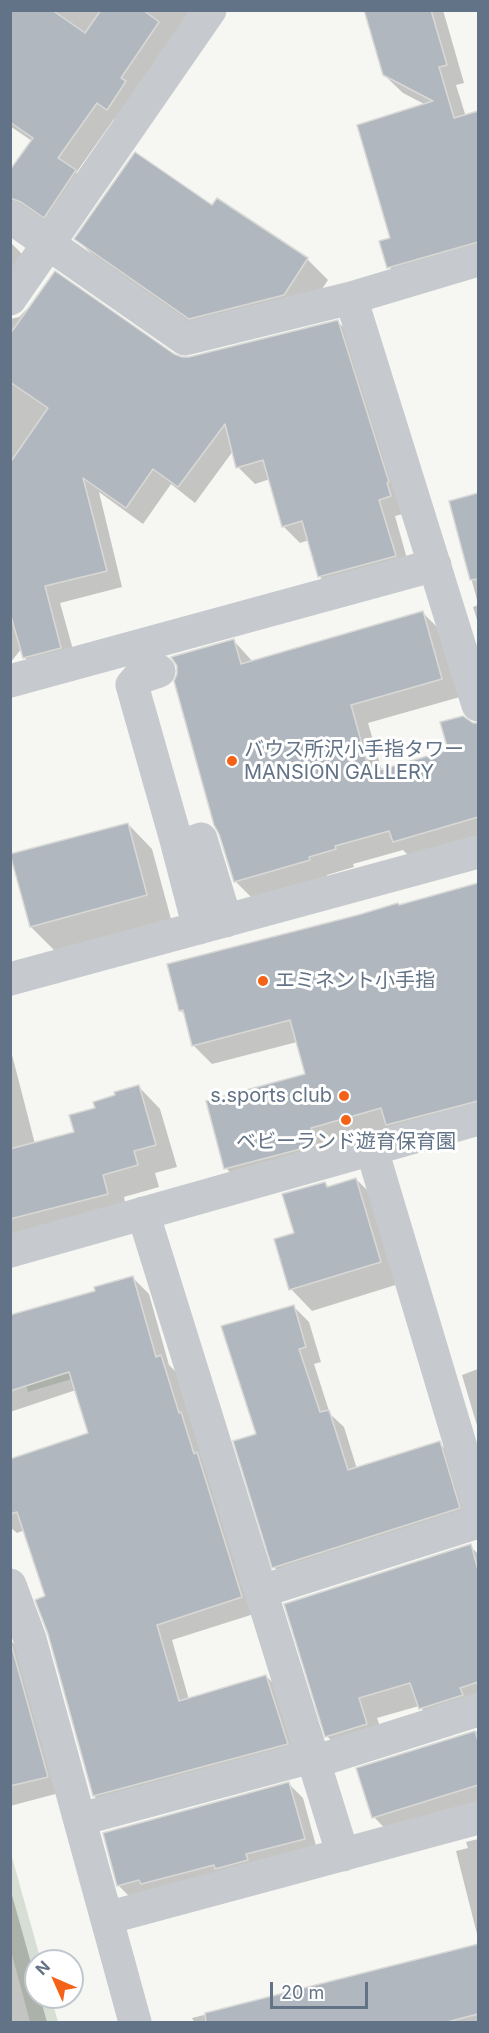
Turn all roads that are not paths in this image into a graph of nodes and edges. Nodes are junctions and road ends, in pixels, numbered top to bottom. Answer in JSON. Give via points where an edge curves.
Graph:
{"nodes":[{"id":1,"x":210,"y":10,"type":"edge"},
{"id":2,"x":10,"y":217,"type":"edge"},
{"id":3,"x":50,"y":244,"type":"junction"},
{"id":4,"x":478,"y":260,"type":"edge"},
{"id":5,"x":351,"y":298,"type":"junction"},
{"id":6,"x":10,"y":299,"type":"edge"},
{"id":7,"x":435,"y":565,"type":"junction"},
{"id":8,"x":159,"y":672,"type":"dead end"},
{"id":9,"x":10,"y":681,"type":"edge"},
{"id":10,"x":478,"y":705,"type":"edge"},
{"id":11,"x":478,"y":852,"type":"edge"},
{"id":12,"x":213,"y":925,"type":"junction"},
{"id":13,"x":10,"y":979,"type":"edge"},
{"id":14,"x":478,"y":1119,"type":"edge"},
{"id":15,"x":372,"y":1150,"type":"junction"},
{"id":16,"x":143,"y":1213,"type":"junction"},
{"id":17,"x":10,"y":1251,"type":"edge"},
{"id":18,"x":478,"y":1504,"type":"edge"},
{"id":19,"x":478,"y":1522,"type":"edge"},
{"id":20,"x":262,"y":1591,"type":"junction"},
{"id":21,"x":14,"y":1602,"type":"edge"},
{"id":22,"x":478,"y":1710,"type":"edge"},
{"id":23,"x":312,"y":1759,"type":"junction"},
{"id":24,"x":478,"y":1818,"type":"edge"},
{"id":25,"x":81,"y":1819,"type":"junction"},
{"id":26,"x":343,"y":1855,"type":"junction"},
{"id":27,"x":107,"y":1918,"type":"junction"},
{"id":28,"x":135,"y":2022,"type":"edge"}],
"edges":[{"from":1,"to":3,"type":"street"},
{"from":2,"to":3,"type":"street"},
{"from":3,"to":5,"type":"street","via":[[185,339]]},
{"from":3,"to":6,"type":"street"},
{"from":4,"to":5,"type":"street"},
{"from":5,"to":7,"type":"street"},
{"from":7,"to":9,"type":"street"},
{"from":7,"to":10,"type":"street"},
{"from":8,"to":12,"type":"street","via":[[138,678],[132,685],[189,839]]},
{"from":11,"to":12,"type":"street"},
{"from":12,"to":13,"type":"street"},
{"from":14,"to":15,"type":"street"},
{"from":15,"to":16,"type":"street"},
{"from":15,"to":18,"type":"street"},
{"from":16,"to":17,"type":"street"},
{"from":16,"to":20,"type":"street"},
{"from":19,"to":20,"type":"street"},
{"from":20,"to":23,"type":"street"},
{"from":21,"to":25,"type":"street","via":[[30,1639]]},
{"from":22,"to":23,"type":"street"},
{"from":23,"to":25,"type":"street"},
{"from":23,"to":26,"type":"street"},
{"from":24,"to":26,"type":"street"},
{"from":25,"to":27,"type":"street"},
{"from":26,"to":27,"type":"street"},
{"from":27,"to":28,"type":"street"}]}
